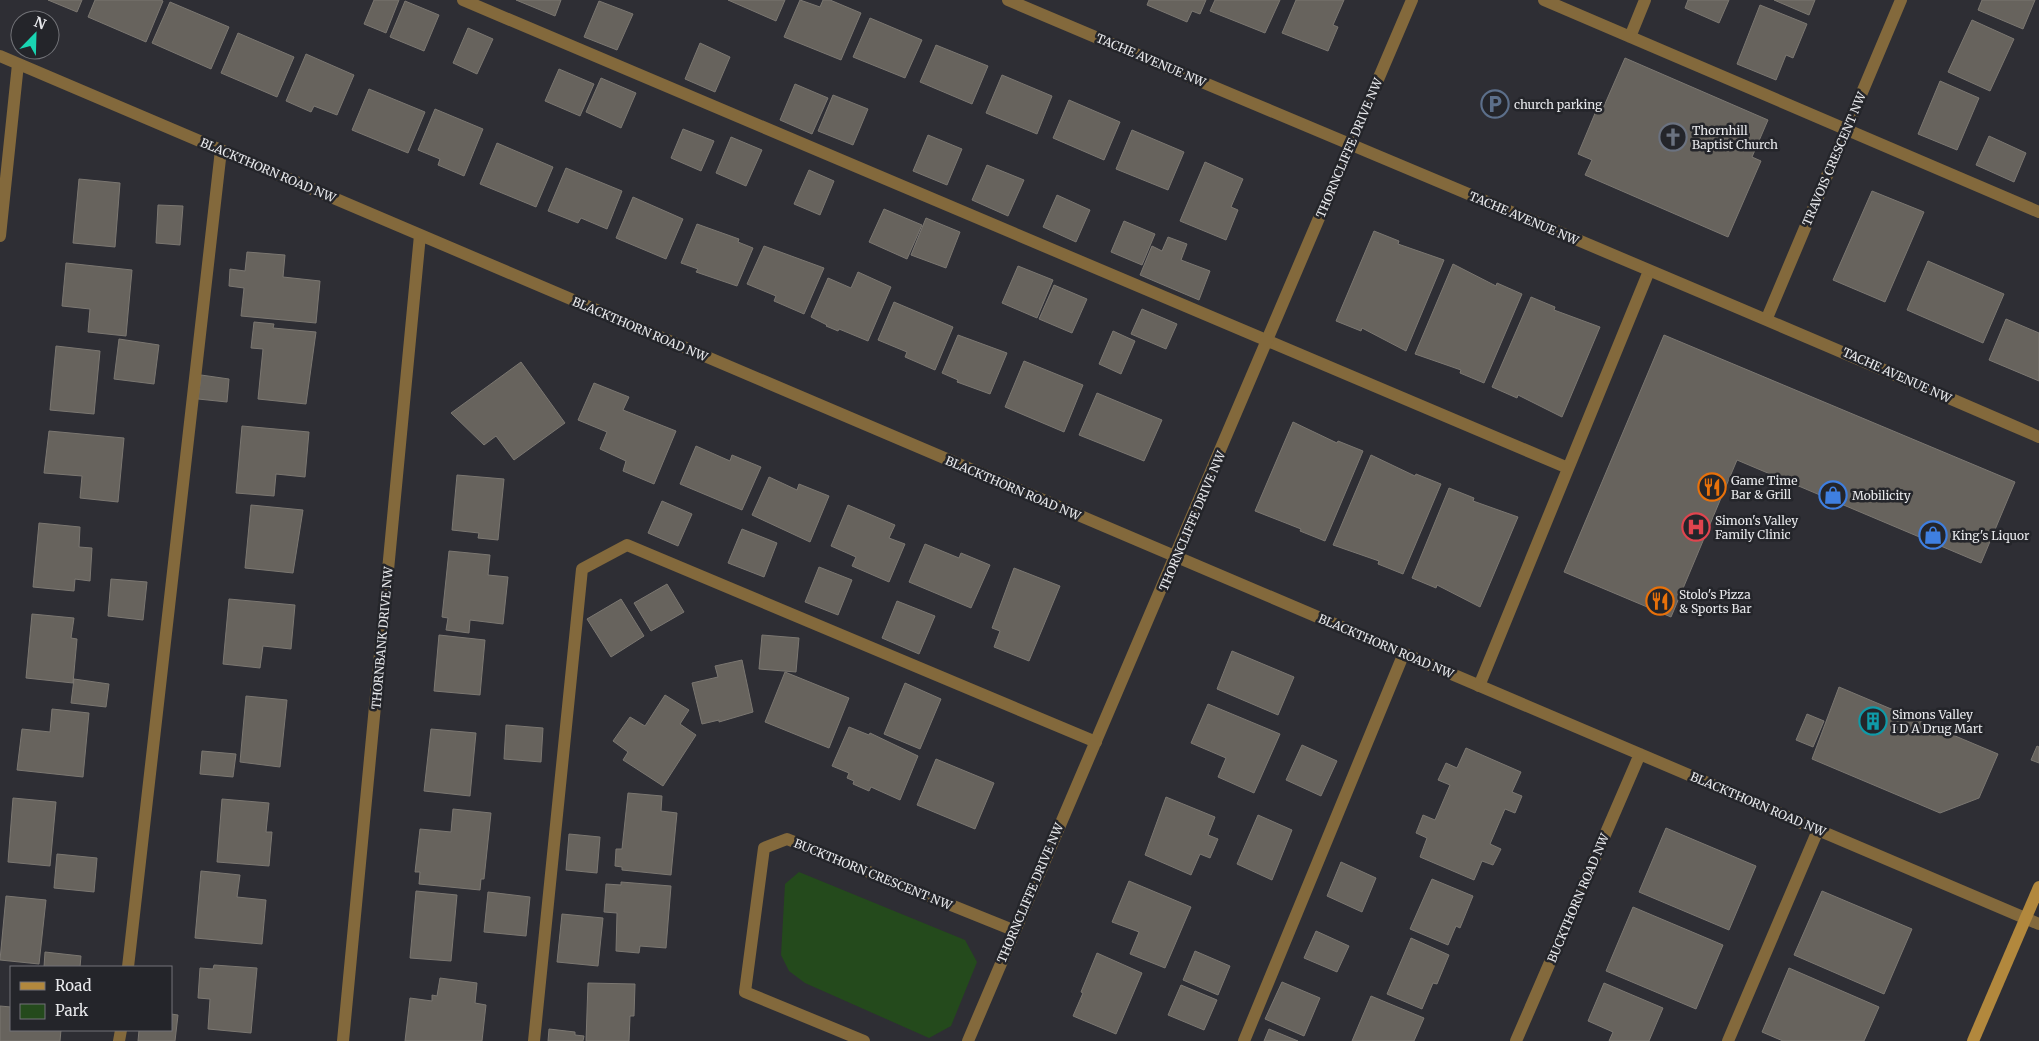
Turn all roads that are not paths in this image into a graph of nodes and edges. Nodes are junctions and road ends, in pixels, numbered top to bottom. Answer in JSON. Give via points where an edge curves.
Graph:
{"nodes":[{"id":1,"x":464,"y":0,"type":"edge"},
{"id":2,"x":1008,"y":0,"type":"edge"},
{"id":3,"x":1412,"y":0,"type":"edge"},
{"id":4,"x":1544,"y":0,"type":"edge"},
{"id":5,"x":1645,"y":0,"type":"edge"},
{"id":6,"x":1901,"y":0,"type":"edge"},
{"id":7,"x":1630,"y":37,"type":"junction"},
{"id":8,"x":0,"y":56,"type":"edge"},
{"id":9,"x":18,"y":64,"type":"junction"},
{"id":10,"x":1846,"y":128,"type":"junction"},
{"id":11,"x":1350,"y":145,"type":"junction"},
{"id":12,"x":221,"y":150,"type":"junction"},
{"id":13,"x":2037,"y":207,"type":"edge"},
{"id":14,"x":420,"y":235,"type":"junction"},
{"id":15,"x":0,"y":236,"type":"edge"},
{"id":16,"x":1649,"y":271,"type":"junction"},
{"id":17,"x":1767,"y":318,"type":"junction"},
{"id":18,"x":1268,"y":342,"type":"junction"},
{"id":19,"x":2039,"y":437,"type":"edge"},
{"id":20,"x":1568,"y":468,"type":"junction"},
{"id":21,"x":1176,"y":558,"type":"junction"},
{"id":22,"x":1404,"y":653,"type":"junction"},
{"id":23,"x":1479,"y":686,"type":"junction"},
{"id":24,"x":1096,"y":742,"type":"junction"},
{"id":25,"x":1640,"y":754,"type":"junction"},
{"id":26,"x":1818,"y":830,"type":"junction"},
{"id":27,"x":2039,"y":887,"type":"edge"},
{"id":28,"x":2026,"y":918,"type":"junction"},
{"id":29,"x":2039,"y":924,"type":"edge"},
{"id":30,"x":1013,"y":930,"type":"junction"},
{"id":31,"x":128,"y":966,"type":"edge"},
{"id":32,"x":343,"y":1041,"type":"edge"},
{"id":33,"x":534,"y":1041,"type":"edge"},
{"id":34,"x":864,"y":1041,"type":"edge"},
{"id":35,"x":968,"y":1041,"type":"edge"},
{"id":36,"x":1244,"y":1041,"type":"edge"},
{"id":37,"x":1516,"y":1041,"type":"edge"},
{"id":38,"x":1728,"y":1041,"type":"edge"},
{"id":39,"x":1973,"y":1041,"type":"edge"}],
"edges":[{"from":1,"to":18,"type":"street"},
{"from":2,"to":11,"type":"street","name":"TACHE AVENUE NW"},
{"from":3,"to":11,"type":"street","name":"THORNCLIFFE DRIVE NW"},
{"from":4,"to":7,"type":"street"},
{"from":5,"to":7,"type":"street"},
{"from":6,"to":10,"type":"street","name":"TRAVOIS CRESCENT NW"},
{"from":7,"to":10,"type":"street"},
{"from":8,"to":9,"type":"street","name":"BLACKTHORN ROAD NW"},
{"from":9,"to":12,"type":"street","name":"BLACKTHORN ROAD NW"},
{"from":9,"to":15,"type":"street"},
{"from":10,"to":13,"type":"street"},
{"from":10,"to":17,"type":"street","name":"TRAVOIS CRESCENT NW"},
{"from":11,"to":16,"type":"street","name":"TACHE AVENUE NW"},
{"from":11,"to":18,"type":"street","name":"THORNCLIFFE DRIVE NW"},
{"from":12,"to":14,"type":"street","name":"BLACKTHORN ROAD NW"},
{"from":12,"to":31,"type":"street"},
{"from":14,"to":21,"type":"street","name":"BLACKTHORN ROAD NW"},
{"from":14,"to":32,"type":"street","name":"THORNBANK DRIVE NW"},
{"from":16,"to":17,"type":"street","name":"TACHE AVENUE NW"},
{"from":16,"to":20,"type":"street"},
{"from":17,"to":19,"type":"street","name":"TACHE AVENUE NW"},
{"from":18,"to":20,"type":"street"},
{"from":18,"to":21,"type":"street","name":"THORNCLIFFE DRIVE NW"},
{"from":20,"to":23,"type":"street"},
{"from":21,"to":22,"type":"street","name":"BLACKTHORN ROAD NW"},
{"from":21,"to":24,"type":"street","name":"THORNCLIFFE DRIVE NW"},
{"from":22,"to":23,"type":"street","name":"BLACKTHORN ROAD NW"},
{"from":22,"to":36,"type":"street"},
{"from":23,"to":25,"type":"street","name":"BLACKTHORN ROAD NW"},
{"from":24,"to":30,"type":"street","name":"THORNCLIFFE DRIVE NW"},
{"from":24,"to":33,"type":"street","via":[[627,545],[582,570]]},
{"from":25,"to":26,"type":"street","name":"BLACKTHORN ROAD NW"},
{"from":25,"to":37,"type":"street","name":"BUCKTHORN ROAD NW"},
{"from":26,"to":28,"type":"street","name":"BLACKTHORN ROAD NW"},
{"from":26,"to":38,"type":"street"},
{"from":27,"to":28,"type":"main road"},
{"from":28,"to":29,"type":"street","name":"BLACKTHORN ROAD NW"},
{"from":28,"to":39,"type":"main road"},
{"from":30,"to":34,"type":"street","name":"BUCKTHORN CRESCENT NW","via":[[787,839],[764,848],[745,992]]},
{"from":30,"to":35,"type":"street","name":"THORNCLIFFE DRIVE NW"}]}
